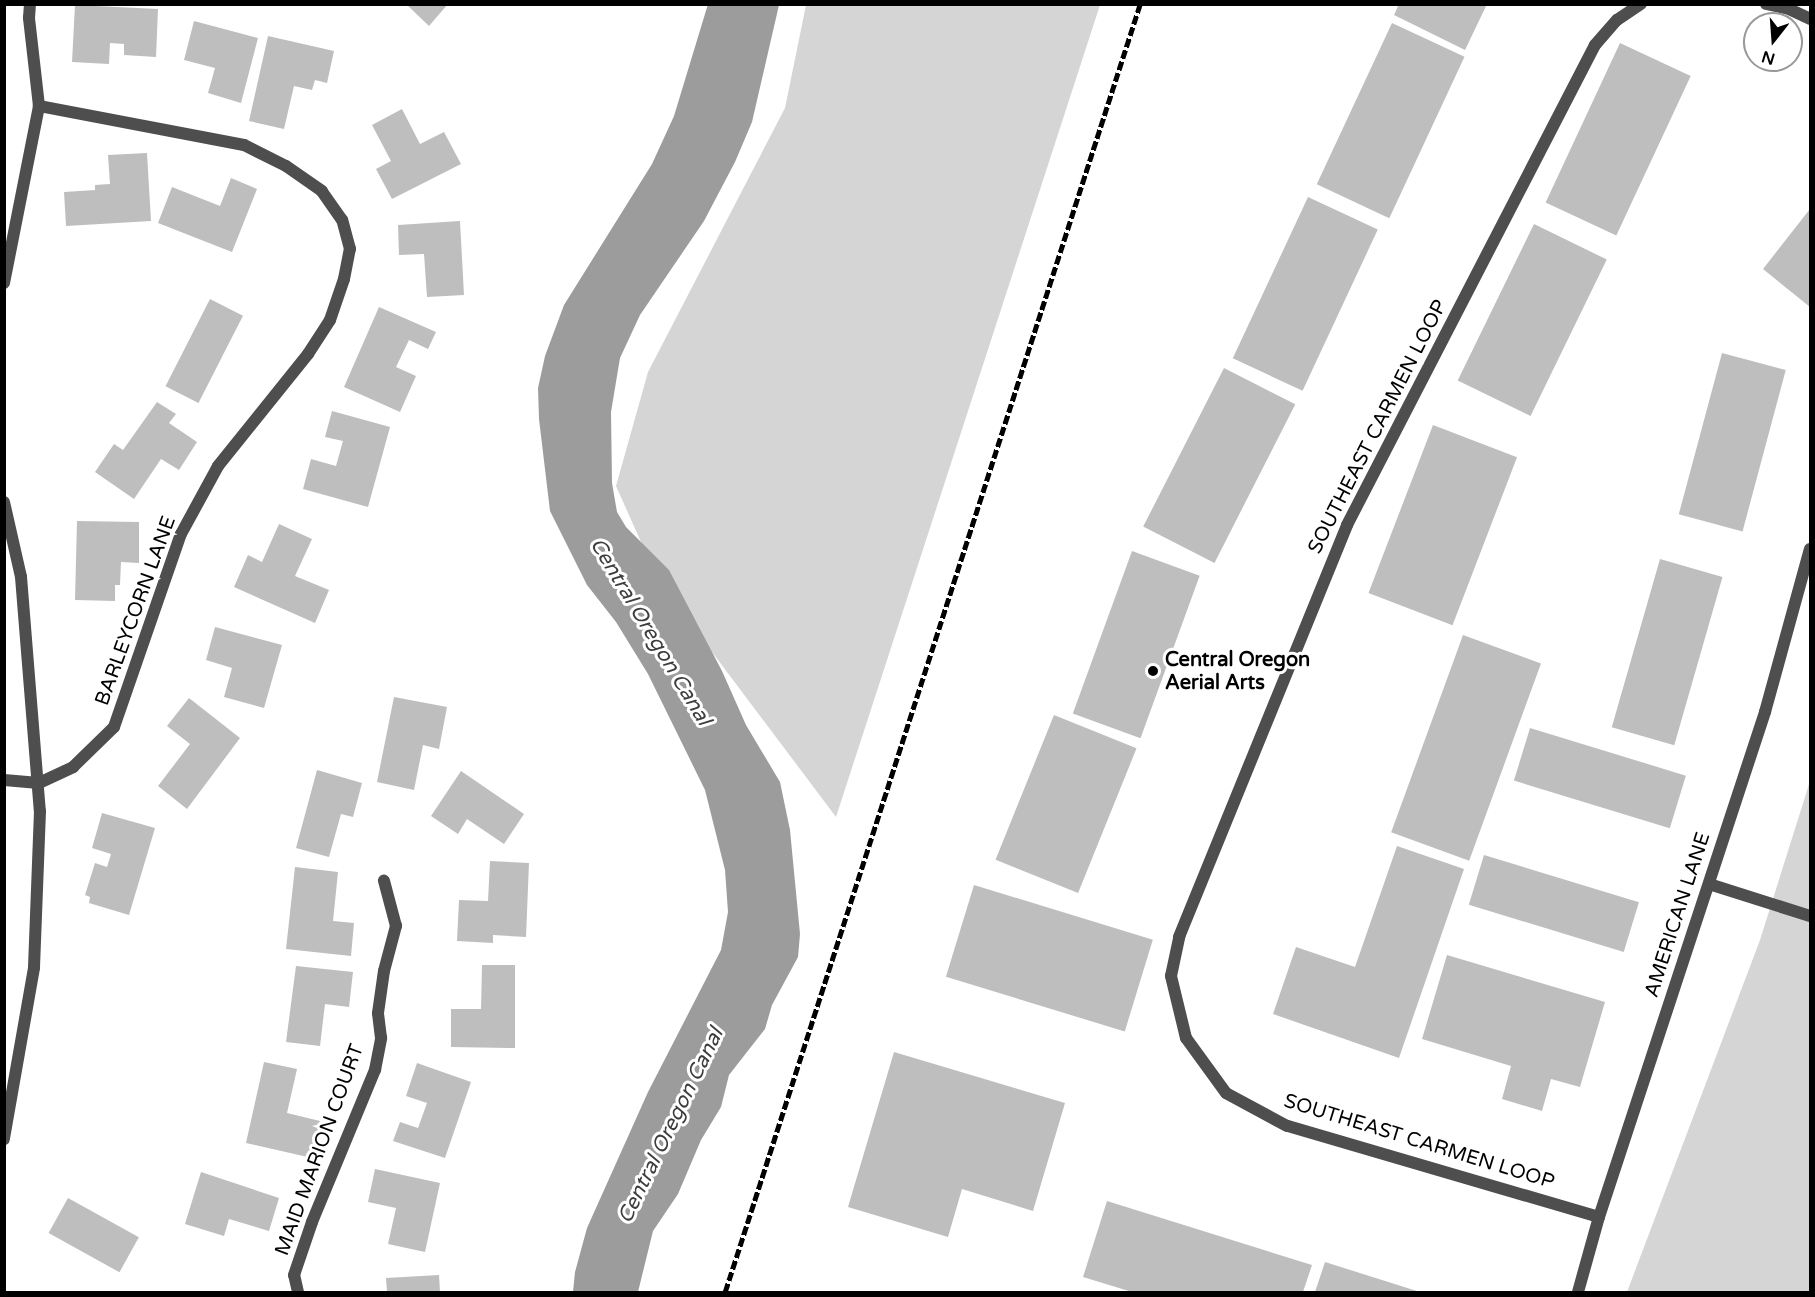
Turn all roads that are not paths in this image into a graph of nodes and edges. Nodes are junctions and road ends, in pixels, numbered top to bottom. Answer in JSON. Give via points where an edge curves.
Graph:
{"nodes":[{"id":1,"x":30,"y":4,"type":"edge"},
{"id":2,"x":1641,"y":4,"type":"edge"},
{"id":3,"x":1766,"y":4,"type":"edge"},
{"id":4,"x":1810,"y":19,"type":"edge"},
{"id":5,"x":39,"y":106,"type":"junction"},
{"id":6,"x":4,"y":283,"type":"edge"},
{"id":7,"x":4,"y":502,"type":"edge"},
{"id":8,"x":1810,"y":549,"type":"edge"},
{"id":9,"x":4,"y":780,"type":"edge"},
{"id":10,"x":39,"y":783,"type":"junction"},
{"id":11,"x":384,"y":881,"type":"dead end"},
{"id":12,"x":1709,"y":884,"type":"junction"},
{"id":13,"x":1810,"y":916,"type":"edge"},
{"id":14,"x":4,"y":1139,"type":"edge"},
{"id":15,"x":1599,"y":1217,"type":"junction"},
{"id":16,"x":298,"y":1293,"type":"edge"},
{"id":17,"x":1578,"y":1293,"type":"edge"}],
"edges":[{"from":1,"to":5,"type":"street"},
{"from":2,"to":15,"type":"street","name":"SOUTHEAST CARMEN LOOP","via":[[1617,20],[1595,45],[1347,525],[1179,937],[1171,976],[1186,1038],[1227,1093],[1287,1126]]},
{"from":3,"to":4,"type":"street"},
{"from":5,"to":6,"type":"street"},
{"from":5,"to":10,"type":"street","name":"BARLEYCORN LANE","via":[[243,145],[286,166],[322,191],[342,220],[350,249],[330,320],[308,354],[218,466],[180,534],[114,727],[73,768]]},
{"from":7,"to":10,"type":"street","via":[[21,577]]},
{"from":8,"to":12,"type":"street","name":"AMERICAN LANE","via":[[1765,712]]},
{"from":9,"to":10,"type":"street"},
{"from":10,"to":14,"type":"street","via":[[34,968]]},
{"from":11,"to":16,"type":"street","name":"MAID MARION COURT","via":[[396,926],[378,1013],[381,1038],[377,1059],[294,1275]]},
{"from":12,"to":13,"type":"street"},
{"from":12,"to":15,"type":"street","name":"AMERICAN LANE"},
{"from":15,"to":17,"type":"street","name":"AMERICAN LANE"}]}
